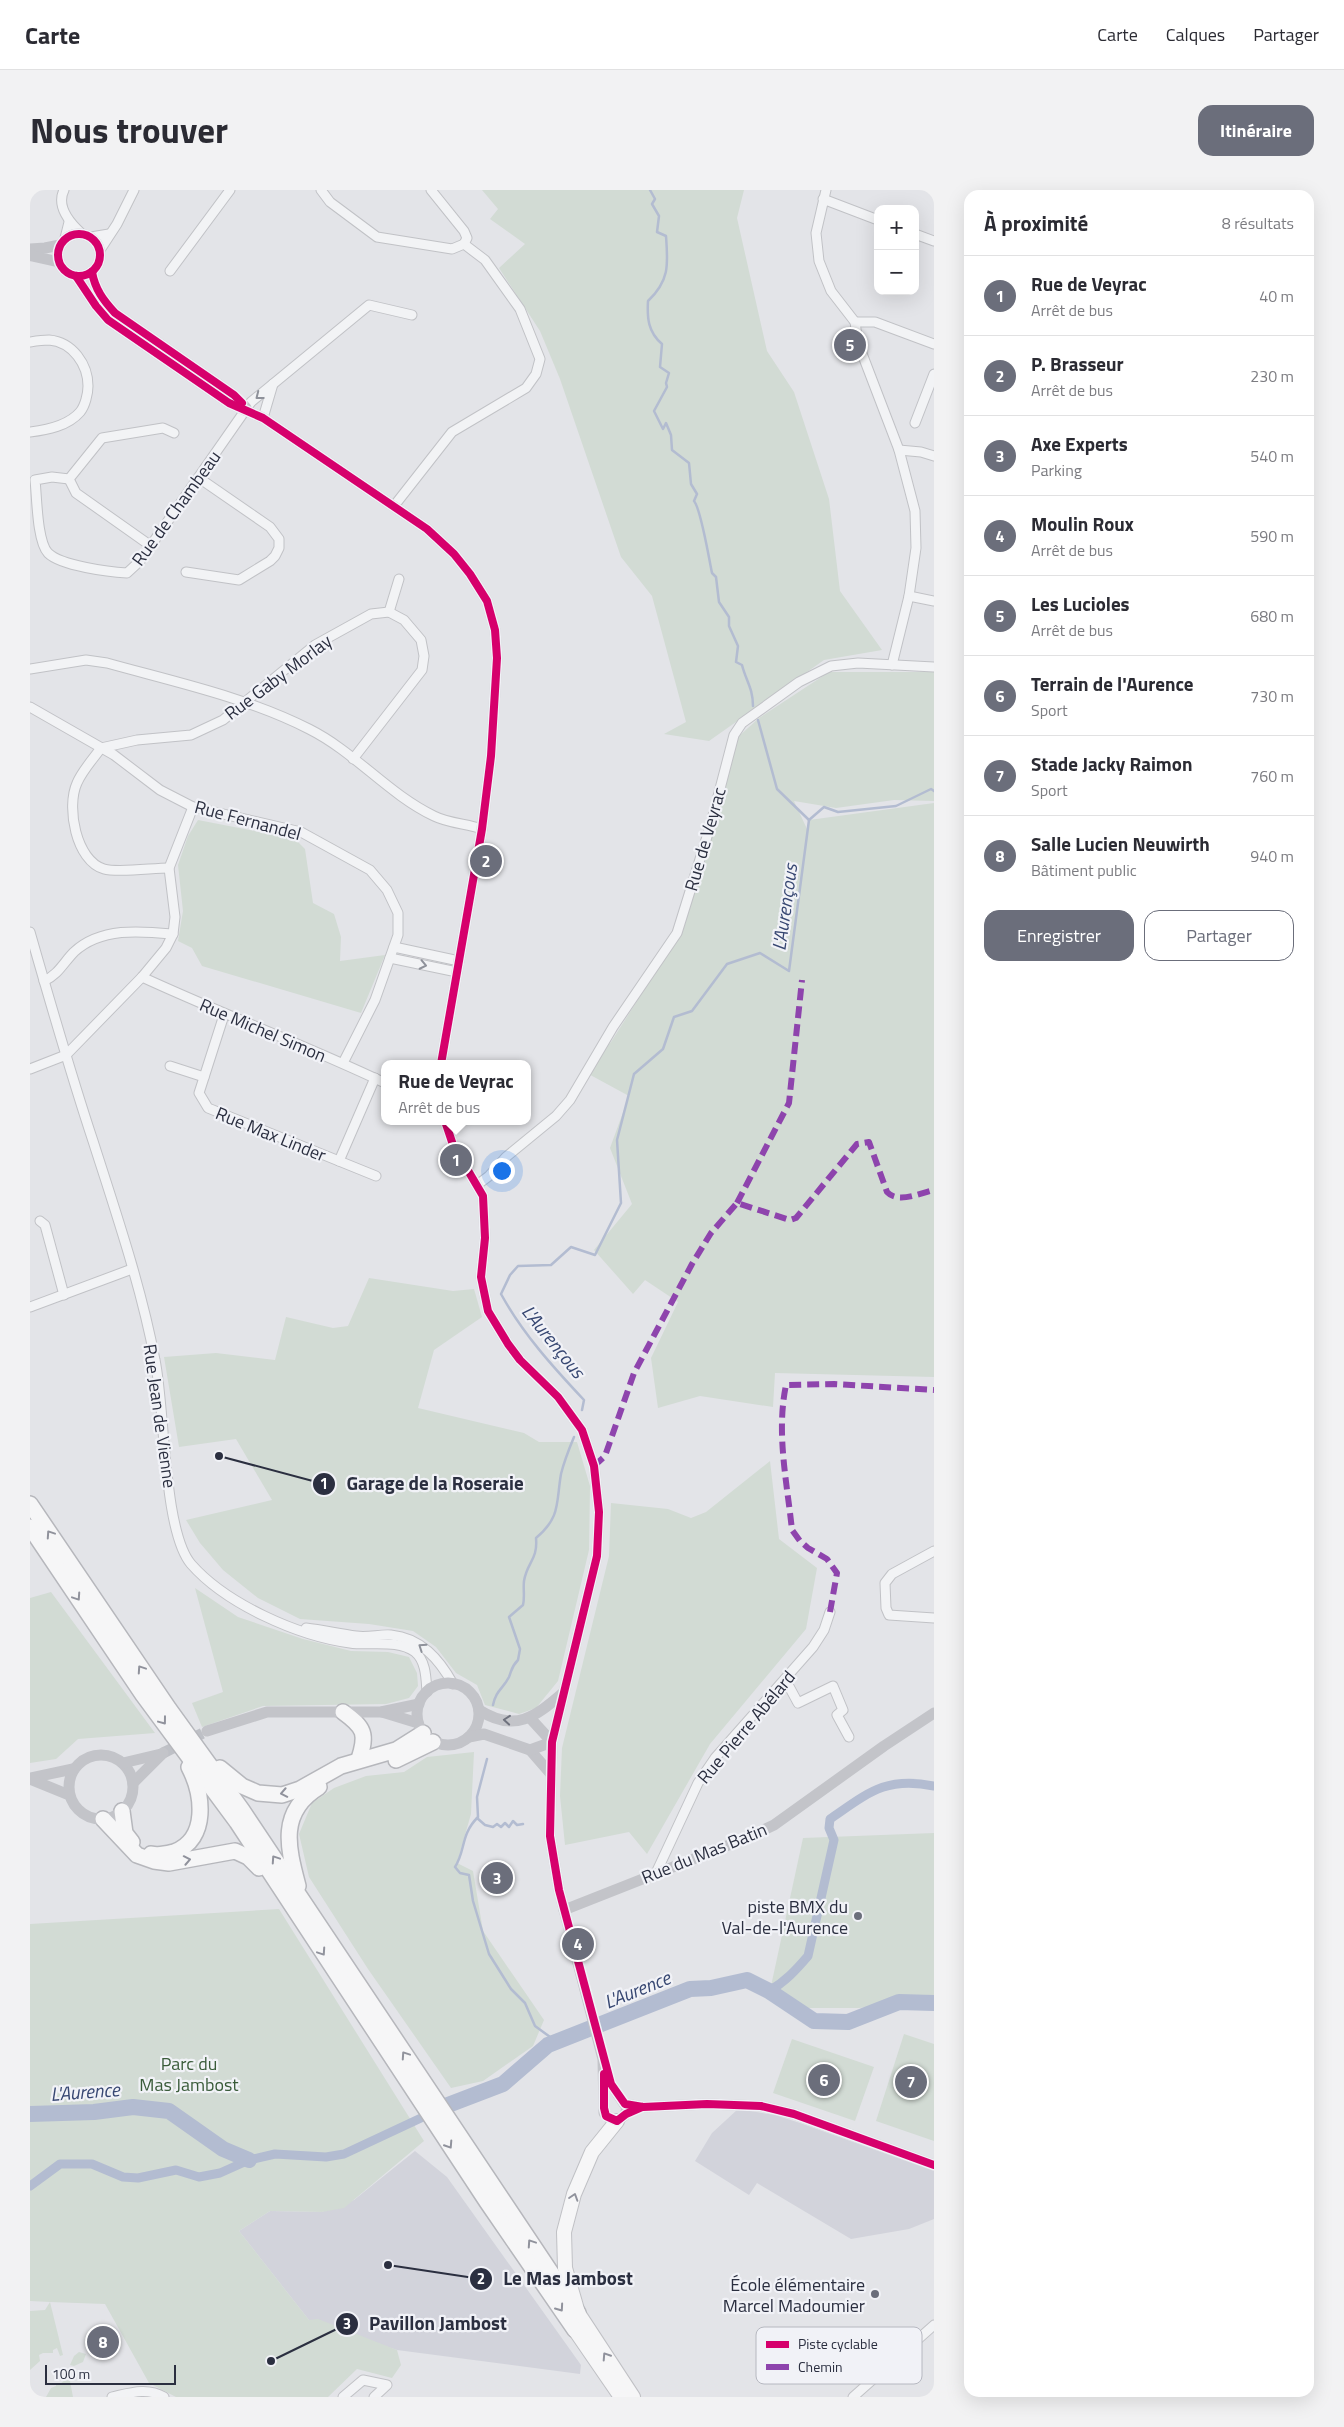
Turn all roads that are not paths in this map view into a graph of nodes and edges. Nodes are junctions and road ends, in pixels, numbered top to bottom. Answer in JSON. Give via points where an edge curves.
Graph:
{"nodes":[{"id":1,"x":64,"y":190,"type":"edge"},
{"id":2,"x":134,"y":190,"type":"edge"},
{"id":3,"x":230,"y":190,"type":"edge"},
{"id":4,"x":321,"y":190,"type":"edge"},
{"id":5,"x":430,"y":190,"type":"edge"},
{"id":6,"x":824,"y":195,"type":"edge"},
{"id":7,"x":874,"y":218,"type":"edge"},
{"id":8,"x":68,"y":222,"type":"junction"},
{"id":9,"x":109,"y":234,"type":"junction"},
{"id":10,"x":86,"y":235,"type":"junction"},
{"id":11,"x":919,"y":236,"type":"edge"},
{"id":12,"x":63,"y":241,"type":"junction"},
{"id":13,"x":934,"y":242,"type":"edge"},
{"id":14,"x":464,"y":244,"type":"junction"},
{"id":15,"x":30,"y":249,"type":"edge"},
{"id":16,"x":100,"y":250,"type":"junction"},
{"id":17,"x":30,"y":253,"type":"edge"},
{"id":18,"x":59,"y":262,"type":"junction"},
{"id":19,"x":170,"y":271,"type":"dead end"},
{"id":20,"x":92,"y":272,"type":"junction"},
{"id":21,"x":76,"y":276,"type":"junction"},
{"id":22,"x":412,"y":315,"type":"dead end"},
{"id":23,"x":855,"y":322,"type":"junction"},
{"id":24,"x":30,"y":342,"type":"edge"},
{"id":25,"x":934,"y":344,"type":"edge"},
{"id":26,"x":934,"y":374,"type":"edge"},
{"id":27,"x":273,"y":384,"type":"junction"},
{"id":28,"x":247,"y":409,"type":"junction"},
{"id":29,"x":262,"y":418,"type":"junction"},
{"id":30,"x":915,"y":423,"type":"dead end"},
{"id":31,"x":30,"y":432,"type":"edge"},
{"id":32,"x":174,"y":433,"type":"dead end"},
{"id":33,"x":899,"y":450,"type":"junction"},
{"id":34,"x":934,"y":456,"type":"edge"},
{"id":35,"x":198,"y":478,"type":"junction"},
{"id":36,"x":69,"y":479,"type":"junction"},
{"id":37,"x":394,"y":506,"type":"junction"},
{"id":38,"x":151,"y":546,"type":"junction"},
{"id":39,"x":186,"y":572,"type":"dead end"},
{"id":40,"x":399,"y":579,"type":"dead end"},
{"id":41,"x":909,"y":596,"type":"junction"},
{"id":42,"x":934,"y":601,"type":"edge"},
{"id":43,"x":389,"y":612,"type":"junction"},
{"id":44,"x":892,"y":665,"type":"junction"},
{"id":45,"x":934,"y":667,"type":"edge"},
{"id":46,"x":30,"y":669,"type":"edge"},
{"id":47,"x":247,"y":702,"type":"junction"},
{"id":48,"x":30,"y":707,"type":"edge"},
{"id":49,"x":101,"y":748,"type":"junction"},
{"id":50,"x":353,"y":759,"type":"junction"},
{"id":51,"x":193,"y":807,"type":"junction"},
{"id":52,"x":482,"y":829,"type":"junction"},
{"id":53,"x":169,"y":868,"type":"junction"},
{"id":54,"x":30,"y":932,"type":"edge"},
{"id":55,"x":173,"y":934,"type":"junction"},
{"id":56,"x":394,"y":947,"type":"junction"},
{"id":57,"x":390,"y":958,"type":"junction"},
{"id":58,"x":458,"y":967,"type":"junction"},
{"id":59,"x":142,"y":977,"type":"junction"},
{"id":60,"x":44,"y":981,"type":"junction"},
{"id":61,"x":224,"y":1014,"type":"junction"},
{"id":62,"x":66,"y":1056,"type":"junction"},
{"id":63,"x":442,"y":1060,"type":"edge"},
{"id":64,"x":343,"y":1063,"type":"junction"},
{"id":65,"x":170,"y":1066,"type":"dead end"},
{"id":66,"x":30,"y":1069,"type":"edge"},
{"id":67,"x":204,"y":1077,"type":"junction"},
{"id":68,"x":375,"y":1078,"type":"junction"},
{"id":69,"x":381,"y":1081,"type":"edge"},
{"id":70,"x":446,"y":1125,"type":"edge"},
{"id":71,"x":339,"y":1161,"type":"junction"},
{"id":72,"x":376,"y":1176,"type":"dead end"},
{"id":73,"x":477,"y":1185,"type":"junction"},
{"id":74,"x":40,"y":1221,"type":"dead end"},
{"id":75,"x":132,"y":1269,"type":"junction"},
{"id":76,"x":64,"y":1295,"type":"junction"},
{"id":77,"x":30,"y":1308,"type":"edge"},
{"id":78,"x":30,"y":1504,"type":"edge"},
{"id":79,"x":30,"y":1528,"type":"edge"},
{"id":80,"x":934,"y":1551,"type":"edge"},
{"id":81,"x":830,"y":1612,"type":"dead end"},
{"id":82,"x":934,"y":1618,"type":"edge"},
{"id":83,"x":291,"y":1626,"type":"junction"},
{"id":84,"x":785,"y":1679,"type":"junction"},
{"id":85,"x":453,"y":1684,"type":"junction"},
{"id":86,"x":427,"y":1692,"type":"junction"},
{"id":87,"x":563,"y":1693,"type":"junction"},
{"id":88,"x":419,"y":1704,"type":"junction"},
{"id":89,"x":169,"y":1709,"type":"junction"},
{"id":90,"x":479,"y":1710,"type":"junction"},
{"id":91,"x":343,"y":1712,"type":"junction"},
{"id":92,"x":381,"y":1712,"type":"junction"},
{"id":93,"x":934,"y":1713,"type":"edge"},
{"id":94,"x":531,"y":1718,"type":"junction"},
{"id":95,"x":207,"y":1731,"type":"tunnel mouth"},
{"id":96,"x":425,"y":1732,"type":"junction"},
{"id":97,"x":849,"y":1737,"type":"dead end"},
{"id":98,"x":469,"y":1738,"type":"junction"},
{"id":99,"x":552,"y":1742,"type":"junction"},
{"id":100,"x":183,"y":1747,"type":"junction"},
{"id":101,"x":530,"y":1750,"type":"junction"},
{"id":102,"x":359,"y":1759,"type":"junction"},
{"id":103,"x":123,"y":1763,"type":"junction"},
{"id":104,"x":73,"y":1769,"type":"junction"},
{"id":105,"x":550,"y":1773,"type":"junction"},
{"id":106,"x":30,"y":1778,"type":"edge"},
{"id":107,"x":133,"y":1783,"type":"junction"},
{"id":108,"x":69,"y":1795,"type":"junction"},
{"id":109,"x":122,"y":1811,"type":"junction"},
{"id":110,"x":103,"y":1819,"type":"junction"},
{"id":111,"x":656,"y":1873,"type":"junction"},
{"id":112,"x":299,"y":1905,"type":"junction"},
{"id":113,"x":564,"y":1910,"type":"junction"},
{"id":114,"x":603,"y":2059,"type":"junction"},
{"id":115,"x":605,"y":2104,"type":"junction"},
{"id":116,"x":622,"y":2109,"type":"junction"},
{"id":117,"x":934,"y":2165,"type":"edge"},
{"id":118,"x":578,"y":2313,"type":"junction"},
{"id":119,"x":934,"y":2325,"type":"edge"},
{"id":120,"x":575,"y":2330,"type":"joint"},
{"id":121,"x":922,"y":2336,"type":"edge"},
{"id":122,"x":868,"y":2384,"type":"edge"},
{"id":123,"x":112,"y":2397,"type":"edge"},
{"id":124,"x":164,"y":2397,"type":"edge"},
{"id":125,"x":344,"y":2397,"type":"edge"},
{"id":126,"x":374,"y":2397,"type":"edge"},
{"id":127,"x":621,"y":2397,"type":"edge"},
{"id":128,"x":633,"y":2397,"type":"edge"},
{"id":129,"x":853,"y":2397,"type":"edge"}],
"edges":[{"from":1,"to":8,"type":"street","via":[[62,205]]},
{"from":2,"to":9,"type":"street"},
{"from":3,"to":19,"type":"street"},
{"from":4,"to":14,"type":"street","via":[[330,202],[377,237],[452,249]]},
{"from":5,"to":14,"type":"street","via":[[461,226],[466,238]]},
{"from":6,"to":7,"type":"street"},
{"from":6,"to":23,"type":"street","via":[[816,233],[819,261],[831,291]]},
{"from":8,"to":10,"type":"street"},
{"from":8,"to":12,"type":"street"},
{"from":9,"to":10,"type":"street"},
{"from":9,"to":16,"type":"street"},
{"from":10,"to":12,"type":"main road"},
{"from":10,"to":16,"type":"main road"},
{"from":11,"to":13,"type":"street"},
{"from":12,"to":15,"type":"main road","via":[[45,248]]},
{"from":12,"to":18,"type":"main road"},
{"from":14,"to":37,"type":"street","via":[[485,260],[520,309],[540,359],[536,374],[526,388],[452,432]]},
{"from":16,"to":20,"type":"main road","via":[[99,262]]},
{"from":17,"to":18,"type":"main road"},
{"from":18,"to":21,"type":"main road","via":[[65,271]]},
{"from":20,"to":21,"type":"main road"},
{"from":20,"to":28,"type":"main road","via":[[103,300],[115,312],[234,395]]},
{"from":21,"to":28,"type":"main road","via":[[108,320],[229,403]]},
{"from":22,"to":27,"type":"street","name":"Rue de Chambeau","via":[[369,304]]},
{"from":23,"to":25,"type":"street","via":[[874,322]]},
{"from":23,"to":33,"type":"street","via":[[858,343]]},
{"from":24,"to":31,"type":"street","via":[[51,340],[68,348],[81,360],[88,373],[85,403],[80,412],[64,423],[44,431]]},
{"from":26,"to":30,"type":"street"},
{"from":27,"to":28,"type":"street","name":"Rue de Chambeau","one_way":true},
{"from":27,"to":29,"type":"street"},
{"from":28,"to":29,"type":"main road"},
{"from":28,"to":35,"type":"street","name":"Rue de Chambeau"},
{"from":29,"to":37,"type":"main road"},
{"from":32,"to":36,"type":"street","via":[[163,428],[102,438]]},
{"from":33,"to":34,"type":"street"},
{"from":33,"to":41,"type":"street","via":[[915,511],[916,548]]},
{"from":35,"to":38,"type":"street","name":"Rue de Chambeau"},
{"from":35,"to":39,"type":"street","via":[[270,527],[279,539],[279,548],[270,562],[239,580]]},
{"from":36,"to":38,"type":"street","via":[[76,493]]},
{"from":36,"to":38,"type":"street","name":"Rue de Chambeau","via":[[35,480],[42,538],[48,553],[64,561],[127,573]]},
{"from":37,"to":52,"type":"main road","via":[[427,529],[454,554],[486,601],[495,630],[497,678]]},
{"from":40,"to":43,"type":"street"},
{"from":41,"to":42,"type":"street"},
{"from":41,"to":44,"type":"street"},
{"from":43,"to":47,"type":"street","name":"Rue Gaby Morlay","via":[[371,614],[315,645]]},
{"from":43,"to":50,"type":"street","via":[[404,620],[421,640],[422,670]]},
{"from":44,"to":45,"type":"street","name":"Rue de Veyrac"},
{"from":44,"to":73,"type":"street","name":"Rue de Veyrac","via":[[858,662],[832,666],[799,682],[742,723],[734,735],[677,933],[613,1027],[570,1100]]},
{"from":46,"to":47,"type":"street","via":[[86,660],[100,662]]},
{"from":47,"to":49,"type":"street","name":"Rue Gaby Morlay","via":[[223,720],[191,734]]},
{"from":47,"to":50,"type":"street","via":[[310,730]]},
{"from":48,"to":49,"type":"street","name":"Rue Fernandel"},
{"from":49,"to":51,"type":"street","name":"Rue Fernandel","via":[[160,790]]},
{"from":49,"to":53,"type":"street","via":[[77,782],[72,806],[73,823],[87,859],[106,870]]},
{"from":50,"to":52,"type":"street","via":[[408,802],[436,817]]},
{"from":51,"to":53,"type":"street"},
{"from":51,"to":56,"type":"street","name":"Rue Fernandel","via":[[301,832],[370,870],[387,890],[398,913],[398,935]]},
{"from":52,"to":58,"type":"main road"},
{"from":53,"to":55,"type":"street","via":[[175,917]]},
{"from":54,"to":60,"type":"street","name":"Rue Jean de Vienne"},
{"from":55,"to":59,"type":"street","via":[[166,948]]},
{"from":55,"to":60,"type":"street","via":[[139,930],[113,933],[75,951],[52,977]]},
{"from":56,"to":57,"type":"street","name":"Rue Fernandel"},
{"from":56,"to":58,"type":"street"},
{"from":57,"to":58,"type":"street","one_way":true},
{"from":57,"to":64,"type":"street","name":"Rue Fernandel","via":[[375,1000]]},
{"from":58,"to":63,"type":"main road"},
{"from":59,"to":61,"type":"street","name":"Rue Michel Simon"},
{"from":59,"to":62,"type":"street"},
{"from":60,"to":62,"type":"street","name":"Rue Jean de Vienne"},
{"from":61,"to":64,"type":"street","name":"Rue Michel Simon"},
{"from":61,"to":67,"type":"street","name":"Rue Max Linder"},
{"from":62,"to":66,"type":"street"},
{"from":62,"to":75,"type":"street","name":"Rue Jean de Vienne"},
{"from":64,"to":68,"type":"street","name":"Rue Michel Simon"},
{"from":65,"to":67,"type":"street"},
{"from":67,"to":71,"type":"street","name":"Rue Max Linder","via":[[199,1094],[208,1108]]},
{"from":68,"to":69,"type":"street","name":"Rue Michel Simon"},
{"from":68,"to":71,"type":"street","name":"Rue Max Linder"},
{"from":70,"to":73,"type":"main road","via":[[453,1145]]},
{"from":71,"to":72,"type":"street","name":"Rue Max Linder"},
{"from":73,"to":87,"type":"main road","via":[[483,1196],[486,1216],[481,1278],[488,1311],[520,1360],[558,1397],[582,1430],[594,1466],[599,1512],[597,1556]]},
{"from":74,"to":76,"type":"street","via":[[45,1225]]},
{"from":75,"to":76,"type":"street"},
{"from":75,"to":83,"type":"street","name":"Rue Jean de Vienne","via":[[156,1361],[173,1516],[184,1553],[202,1576],[222,1592]]},
{"from":76,"to":77,"type":"street"},
{"from":89,"to":78,"type":"highway","one_way":true},
{"from":79,"to":100,"type":"highway","one_way":true},
{"from":80,"to":82,"type":"street","via":[[892,1574],[885,1583],[886,1608],[890,1615]]},
{"from":81,"to":84,"type":"street","name":"Rue Pierre Abélard","via":[[817,1642]]},
{"from":85,"to":83,"type":"street","one_way":true,"via":[[427,1650],[408,1638],[390,1635],[358,1637]]},
{"from":83,"to":86,"type":"street","name":"Rue Jean de Vienne","via":[[324,1638],[403,1646],[421,1658]]},
{"from":84,"to":97,"type":"street","via":[[798,1703],[833,1686],[843,1710],[837,1715]]},
{"from":84,"to":111,"type":"street","name":"Rue Pierre Abélard","via":[[698,1782]]},
{"from":85,"to":86,"type":"main road","via":[[434,1686]]},
{"from":85,"to":90,"type":"main road","via":[[470,1692]]},
{"from":86,"to":88,"type":"main road"},
{"from":87,"to":94,"type":"main road"},
{"from":87,"to":99,"type":"main road"},
{"from":88,"to":92,"type":"main road"},
{"from":88,"to":96,"type":"main road"},
{"from":102,"to":89,"type":"highway","one_way":true,"via":[[300,1789],[282,1795],[258,1793],[225,1774],[192,1729]]},
{"from":112,"to":89,"type":"highway","one_way":true,"via":[[242,1810]]},
{"from":94,"to":90,"type":"main road","one_way":true,"via":[[509,1721],[490,1717]]},
{"from":90,"to":98,"type":"main road","via":[[479,1720]]},
{"from":91,"to":92,"type":"main road"},
{"from":91,"to":95,"type":"main road","via":[[267,1712]]},
{"from":91,"to":102,"type":"highway","via":[[364,1731]]},
{"from":92,"to":96,"type":"main road"},
{"from":93,"to":111,"type":"main road","name":"Rue du Mas Batin","via":[[774,1824]]},
{"from":94,"to":99,"type":"main road"},
{"from":96,"to":98,"type":"main road","via":[[452,1746]]},
{"from":96,"to":102,"type":"highway","via":[[396,1750]]},
{"from":96,"to":112,"type":"highway","via":[[398,1760],[357,1769],[306,1795],[294,1814],[288,1835]]},
{"from":98,"to":101,"type":"main road","via":[[484,1734]]},
{"from":99,"to":101,"type":"main road"},
{"from":99,"to":105,"type":"main road"},
{"from":100,"to":109,"type":"highway","via":[[197,1784],[201,1816],[195,1833],[182,1849],[164,1855],[153,1855],[140,1849],[125,1833]]},
{"from":100,"to":112,"type":"highway"},
{"from":101,"to":105,"type":"main road"},
{"from":103,"to":104,"type":"main road","via":[[115,1757],[96,1754],[79,1762]]},
{"from":103,"to":107,"type":"main road"},
{"from":103,"to":107,"type":"main road","via":[[163,1753]]},
{"from":104,"to":106,"type":"main road"},
{"from":104,"to":108,"type":"main road","via":[[69,1777]]},
{"from":105,"to":113,"type":"main road","via":[[553,1861]]},
{"from":106,"to":108,"type":"main road"},
{"from":107,"to":109,"type":"main road","via":[[129,1803]]},
{"from":108,"to":110,"type":"main road","via":[[85,1815]]},
{"from":109,"to":110,"type":"main road"},
{"from":110,"to":112,"type":"highway","one_way":true,"via":[[137,1855],[154,1861],[169,1863],[235,1851],[242,1853],[255,1863],[277,1894]]},
{"from":111,"to":113,"type":"main road","name":"Rue du Mas Batin"},
{"from":118,"to":112,"type":"highway","one_way":true},
{"from":112,"to":120,"type":"highway","one_way":true,"via":[[487,2202]]},
{"from":113,"to":114,"type":"main road"},
{"from":114,"to":115,"type":"main road"},
{"from":114,"to":116,"type":"main road"},
{"from":115,"to":116,"type":"main road","via":[[614,2098]]},
{"from":115,"to":116,"type":"main road","via":[[606,2116]]},
{"from":116,"to":117,"type":"street","via":[[707,2104],[761,2106],[794,2114]]},
{"from":118,"to":116,"type":"main road","one_way":true,"via":[[565,2268],[564,2232],[574,2194],[592,2152]]},
{"from":128,"to":118,"type":"main road","one_way":true},
{"from":119,"to":121,"type":"street"},
{"from":120,"to":127,"type":"main road"},
{"from":122,"to":129,"type":"street"},
{"from":123,"to":124,"type":"street","via":[[142,2390]]},
{"from":125,"to":126,"type":"street","via":[[363,2380],[387,2385]]}]}
